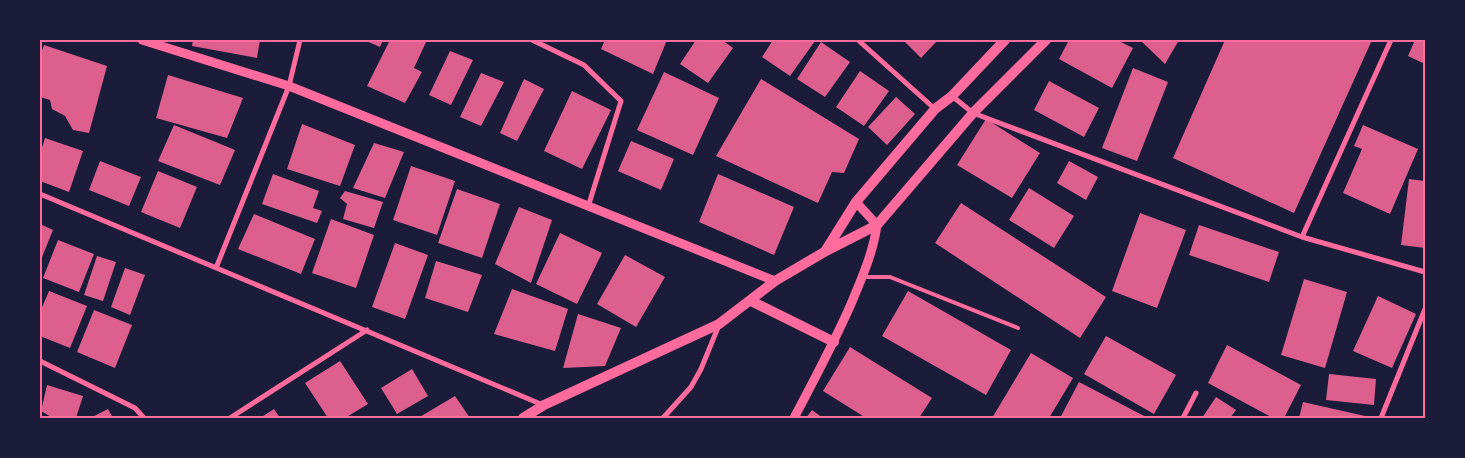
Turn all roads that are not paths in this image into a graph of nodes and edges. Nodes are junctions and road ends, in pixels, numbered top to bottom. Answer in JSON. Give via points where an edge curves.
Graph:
{"nodes":[{"id":1,"x":142,"y":40,"type":"edge"},
{"id":2,"x":300,"y":40,"type":"edge"},
{"id":3,"x":532,"y":40,"type":"edge"},
{"id":4,"x":858,"y":40,"type":"edge"},
{"id":5,"x":1004,"y":40,"type":"edge"},
{"id":6,"x":1046,"y":40,"type":"edge"},
{"id":7,"x":1391,"y":40,"type":"edge"},
{"id":8,"x":289,"y":86,"type":"junction"},
{"id":9,"x":952,"y":96,"type":"junction"},
{"id":10,"x":935,"y":109,"type":"junction"},
{"id":11,"x":973,"y":113,"type":"junction"},
{"id":12,"x":40,"y":194,"type":"edge"},
{"id":13,"x":856,"y":202,"type":"junction"},
{"id":14,"x":588,"y":207,"type":"junction"},
{"id":15,"x":877,"y":224,"type":"junction"},
{"id":16,"x":1302,"y":237,"type":"junction"},
{"id":17,"x":826,"y":251,"type":"junction"},
{"id":18,"x":216,"y":268,"type":"junction"},
{"id":19,"x":1425,"y":272,"type":"edge"},
{"id":20,"x":863,"y":277,"type":"junction"},
{"id":21,"x":775,"y":281,"type":"junction"},
{"id":22,"x":751,"y":301,"type":"junction"},
{"id":23,"x":1425,"y":310,"type":"edge"},
{"id":24,"x":719,"y":324,"type":"junction"},
{"id":25,"x":1018,"y":328,"type":"dead end"},
{"id":26,"x":367,"y":330,"type":"junction"},
{"id":27,"x":834,"y":342,"type":"junction"},
{"id":28,"x":40,"y":361,"type":"edge"},
{"id":29,"x":1196,"y":393,"type":"dead end"},
{"id":30,"x":544,"y":405,"type":"junction"},
{"id":31,"x":144,"y":418,"type":"edge"},
{"id":32,"x":230,"y":418,"type":"edge"},
{"id":33,"x":523,"y":418,"type":"edge"},
{"id":34,"x":663,"y":418,"type":"edge"},
{"id":35,"x":794,"y":418,"type":"edge"},
{"id":36,"x":1183,"y":418,"type":"edge"},
{"id":37,"x":1381,"y":418,"type":"edge"}],
"edges":[{"from":1,"to":8,"type":"street"},
{"from":2,"to":8,"type":"street"},
{"from":3,"to":14,"type":"street","via":[[584,64],[621,101]]},
{"from":4,"to":10,"type":"street"},
{"from":5,"to":9,"type":"main road"},
{"from":6,"to":11,"type":"main road"},
{"from":7,"to":16,"type":"street"},
{"from":8,"to":14,"type":"street"},
{"from":8,"to":18,"type":"street"},
{"from":9,"to":10,"type":"main road"},
{"from":9,"to":11,"type":"street"},
{"from":10,"to":13,"type":"main road"},
{"from":11,"to":15,"type":"main road"},
{"from":11,"to":16,"type":"street"},
{"from":12,"to":18,"type":"street"},
{"from":13,"to":15,"type":"street"},
{"from":13,"to":17,"type":"main road"},
{"from":14,"to":21,"type":"street"},
{"from":15,"to":17,"type":"main road"},
{"from":15,"to":20,"type":"street","via":[[874,246]]},
{"from":16,"to":19,"type":"street"},
{"from":17,"to":21,"type":"main road"},
{"from":18,"to":26,"type":"street"},
{"from":20,"to":25,"type":"lane","via":[[890,277]]},
{"from":20,"to":27,"type":"street"},
{"from":21,"to":22,"type":"main road"},
{"from":22,"to":24,"type":"main road"},
{"from":22,"to":27,"type":"main road"},
{"from":23,"to":37,"type":"street"},
{"from":24,"to":30,"type":"main road"},
{"from":24,"to":34,"type":"street","via":[[694,381]]},
{"from":26,"to":30,"type":"street"},
{"from":26,"to":32,"type":"street"},
{"from":27,"to":35,"type":"street"},
{"from":28,"to":31,"type":"street","via":[[135,408]]},
{"from":29,"to":36,"type":"street"},
{"from":30,"to":33,"type":"main road"}]}
